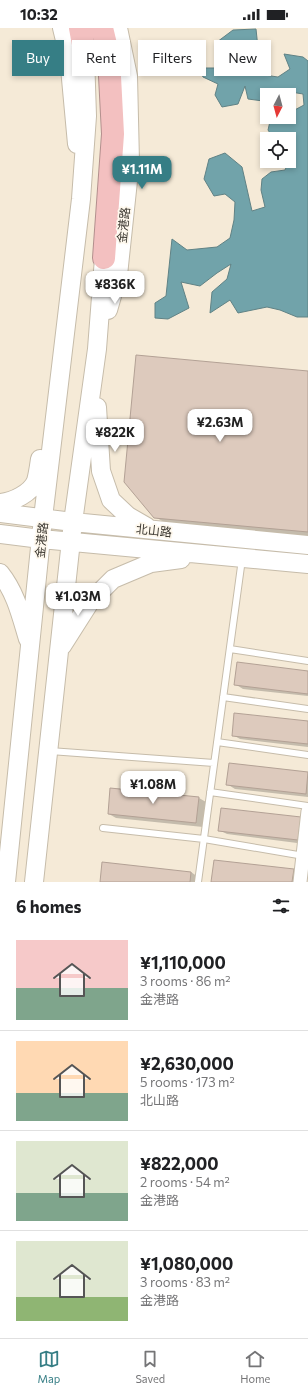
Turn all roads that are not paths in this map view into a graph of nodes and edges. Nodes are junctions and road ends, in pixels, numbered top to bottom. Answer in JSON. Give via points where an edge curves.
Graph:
{"nodes":[{"id":1,"x":62,"y":28,"type":"edge"},
{"id":2,"x":80,"y":28,"type":"edge"},
{"id":3,"x":102,"y":28,"type":"edge"},
{"id":4,"x":118,"y":28,"type":"edge"},
{"id":5,"x":82,"y":40,"type":"edge"},
{"id":6,"x":86,"y":76,"type":"edge"},
{"id":7,"x":82,"y":199,"type":"junction"},
{"id":8,"x":104,"y":258,"type":"joint"},
{"id":9,"x":97,"y":349,"type":"junction"},
{"id":10,"x":94,"y":369,"type":"junction"},
{"id":11,"x":60,"y":373,"type":"junction"},
{"id":12,"x":0,"y":503,"type":"edge"},
{"id":13,"x":0,"y":513,"type":"edge"},
{"id":14,"x":43,"y":518,"type":"junction"},
{"id":15,"x":73,"y":522,"type":"junction"},
{"id":16,"x":153,"y":530,"type":"junction"},
{"id":17,"x":0,"y":534,"type":"edge"},
{"id":18,"x":41,"y":539,"type":"junction"},
{"id":19,"x":71,"y":542,"type":"junction"},
{"id":20,"x":308,"y":545,"type":"edge"},
{"id":21,"x":216,"y":555,"type":"junction"},
{"id":22,"x":242,"y":557,"type":"junction"},
{"id":23,"x":308,"y":564,"type":"edge"},
{"id":24,"x":0,"y":573,"type":"edge"},
{"id":25,"x":31,"y":648,"type":"junction"},
{"id":26,"x":230,"y":649,"type":"junction"},
{"id":27,"x":59,"y":650,"type":"junction"},
{"id":28,"x":308,"y":661,"type":"edge"},
{"id":29,"x":223,"y":697,"type":"junction"},
{"id":30,"x":308,"y":709,"type":"edge"},
{"id":31,"x":217,"y":742,"type":"junction"},
{"id":32,"x":48,"y":751,"type":"junction"},
{"id":33,"x":308,"y":755,"type":"edge"},
{"id":34,"x":214,"y":762,"type":"junction"},
{"id":35,"x":210,"y":792,"type":"junction"},
{"id":36,"x":308,"y":806,"type":"edge"},
{"id":37,"x":308,"y":811,"type":"edge"},
{"id":38,"x":103,"y":828,"type":"dead end"},
{"id":39,"x":204,"y":839,"type":"junction"},
{"id":40,"x":306,"y":856,"type":"edge"},
{"id":41,"x":6,"y":882,"type":"edge"},
{"id":42,"x":34,"y":882,"type":"edge"},
{"id":43,"x":198,"y":882,"type":"edge"},
{"id":44,"x":300,"y":882,"type":"edge"}],
"edges":[{"from":1,"to":7,"type":"main road","name":"金港路","via":[[69,56]]},
{"from":2,"to":5,"type":"highway"},
{"from":3,"to":8,"type":"highway","via":[[109,57],[113,134]]},
{"from":4,"to":9,"type":"main road","name":"金港路","via":[[128,76],[130,162],[118,274]]},
{"from":6,"to":7,"type":"main road","name":"金港路","via":[[87,116]]},
{"from":7,"to":11,"type":"main road","name":"金港路"},
{"from":8,"to":9,"type":"main road","name":"金港路"},
{"from":9,"to":10,"type":"main road","name":"金港路"},
{"from":10,"to":15,"type":"main road","name":"金港路"},
{"from":10,"to":16,"type":"main road","via":[[101,471],[111,500],[128,516]]},
{"from":11,"to":12,"type":"main road","via":[[35,482],[25,494],[6,503]]},
{"from":11,"to":14,"type":"main road","name":"金港路"},
{"from":13,"to":14,"type":"main road","name":"北山路"},
{"from":14,"to":15,"type":"main road","name":"北山路"},
{"from":14,"to":18,"type":"main road","name":"金港路"},
{"from":15,"to":16,"type":"main road","name":"北山路"},
{"from":15,"to":19,"type":"main road","name":"金港路"},
{"from":16,"to":20,"type":"main road","name":"北山路"},
{"from":17,"to":18,"type":"main road","name":"北山路"},
{"from":18,"to":19,"type":"main road","name":"北山路"},
{"from":18,"to":25,"type":"main road","name":"金港路"},
{"from":19,"to":21,"type":"main road","name":"北山路"},
{"from":19,"to":27,"type":"main road","name":"金港路"},
{"from":21,"to":22,"type":"main road","name":"北山路"},
{"from":21,"to":27,"type":"main road","via":[[151,563],[114,579],[90,602]]},
{"from":22,"to":23,"type":"main road","name":"北山路"},
{"from":22,"to":26,"type":"lane"},
{"from":24,"to":25,"type":"main road","via":[[17,601]]},
{"from":25,"to":41,"type":"main road","name":"金港路"},
{"from":26,"to":28,"type":"lane"},
{"from":26,"to":29,"type":"lane"},
{"from":27,"to":32,"type":"main road","name":"金港路"},
{"from":29,"to":30,"type":"lane"},
{"from":29,"to":31,"type":"lane"},
{"from":31,"to":33,"type":"lane"},
{"from":31,"to":34,"type":"lane"},
{"from":32,"to":34,"type":"lane"},
{"from":32,"to":42,"type":"main road","name":"金港路"},
{"from":34,"to":35,"type":"lane"},
{"from":35,"to":36,"type":"lane"},
{"from":35,"to":39,"type":"lane"},
{"from":37,"to":40,"type":"street"},
{"from":38,"to":39,"type":"lane"},
{"from":39,"to":40,"type":"lane"},
{"from":39,"to":43,"type":"lane"},
{"from":40,"to":44,"type":"street"}]}
